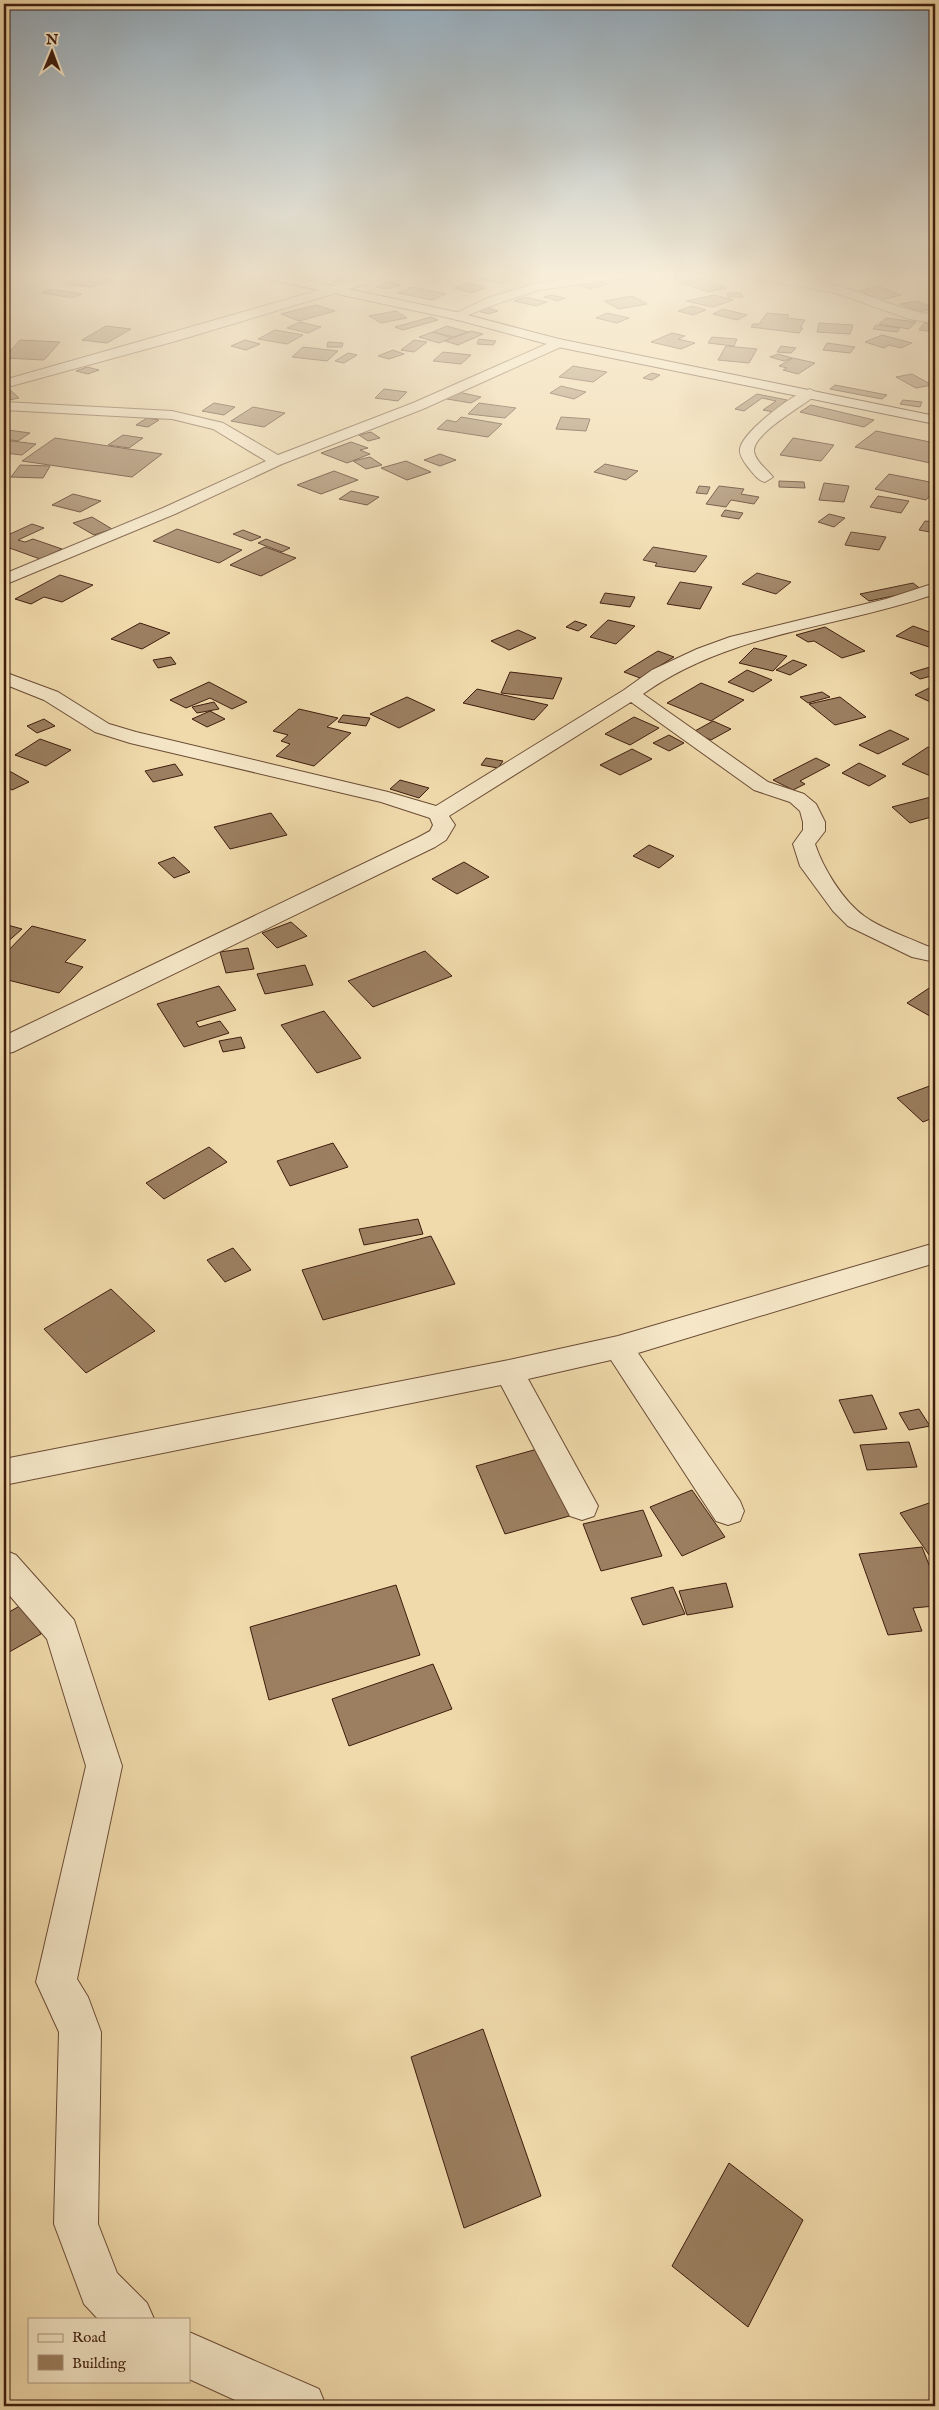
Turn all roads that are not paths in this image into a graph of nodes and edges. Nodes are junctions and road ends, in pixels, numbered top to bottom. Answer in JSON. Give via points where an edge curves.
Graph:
{"nodes":[{"id":1,"x":459,"y":387,"type":"edge"},
{"id":2,"x":782,"y":387,"type":"edge"},
{"id":3,"x":810,"y":393,"type":"junction"},
{"id":4,"x":4,"y":406,"type":"edge"},
{"id":5,"x":935,"y":420,"type":"edge"},
{"id":6,"x":277,"y":461,"type":"junction"},
{"id":7,"x":765,"y":477,"type":"dead end"},
{"id":8,"x":4,"y":580,"type":"edge"},
{"id":9,"x":935,"y":588,"type":"edge"},
{"id":10,"x":4,"y":678,"type":"edge"},
{"id":11,"x":631,"y":694,"type":"junction"},
{"id":12,"x":438,"y":814,"type":"junction"},
{"id":13,"x":935,"y":955,"type":"edge"},
{"id":14,"x":4,"y":1046,"type":"edge"},
{"id":15,"x":935,"y":1253,"type":"edge"},
{"id":16,"x":618,"y":1347,"type":"junction"},
{"id":17,"x":509,"y":1372,"type":"junction"},
{"id":18,"x":4,"y":1472,"type":"edge"},
{"id":19,"x":582,"y":1506,"type":"dead end"},
{"id":20,"x":728,"y":1511,"type":"dead end"},
{"id":21,"x":4,"y":1565,"type":"edge"},
{"id":22,"x":130,"y":2318,"type":"edge"},
{"id":23,"x":190,"y":2356,"type":"edge"},
{"id":24,"x":302,"y":2406,"type":"edge"}],
"edges":[{"from":1,"to":6,"type":"street"},
{"from":2,"to":3,"type":"street"},
{"from":3,"to":5,"type":"street"},
{"from":3,"to":7,"type":"street","via":[[751,441],[749,457]]},
{"from":4,"to":6,"type":"street","via":[[172,415],[218,426]]},
{"from":6,"to":8,"type":"street","via":[[169,511]]},
{"from":9,"to":11,"type":"street","via":[[892,603],[736,641],[659,674]]},
{"from":10,"to":12,"type":"street","via":[[51,696],[84,719],[116,733],[361,791]]},
{"from":11,"to":12,"type":"street"},
{"from":11,"to":13,"type":"street","via":[[761,786],[797,798],[809,808],[814,831],[804,844],[811,866],[841,906],[856,921],[920,952]]},
{"from":12,"to":14,"type":"street","via":[[444,825],[428,842]]},
{"from":15,"to":16,"type":"street"},
{"from":16,"to":17,"type":"street"},
{"from":16,"to":20,"type":"street"},
{"from":17,"to":18,"type":"street"},
{"from":17,"to":19,"type":"street"},
{"from":21,"to":22,"type":"street","via":[[62,1631],[104,1766],[56,1982],[80,2032],[76,2224],[100,2288]]},
{"from":23,"to":24,"type":"street"}]}
